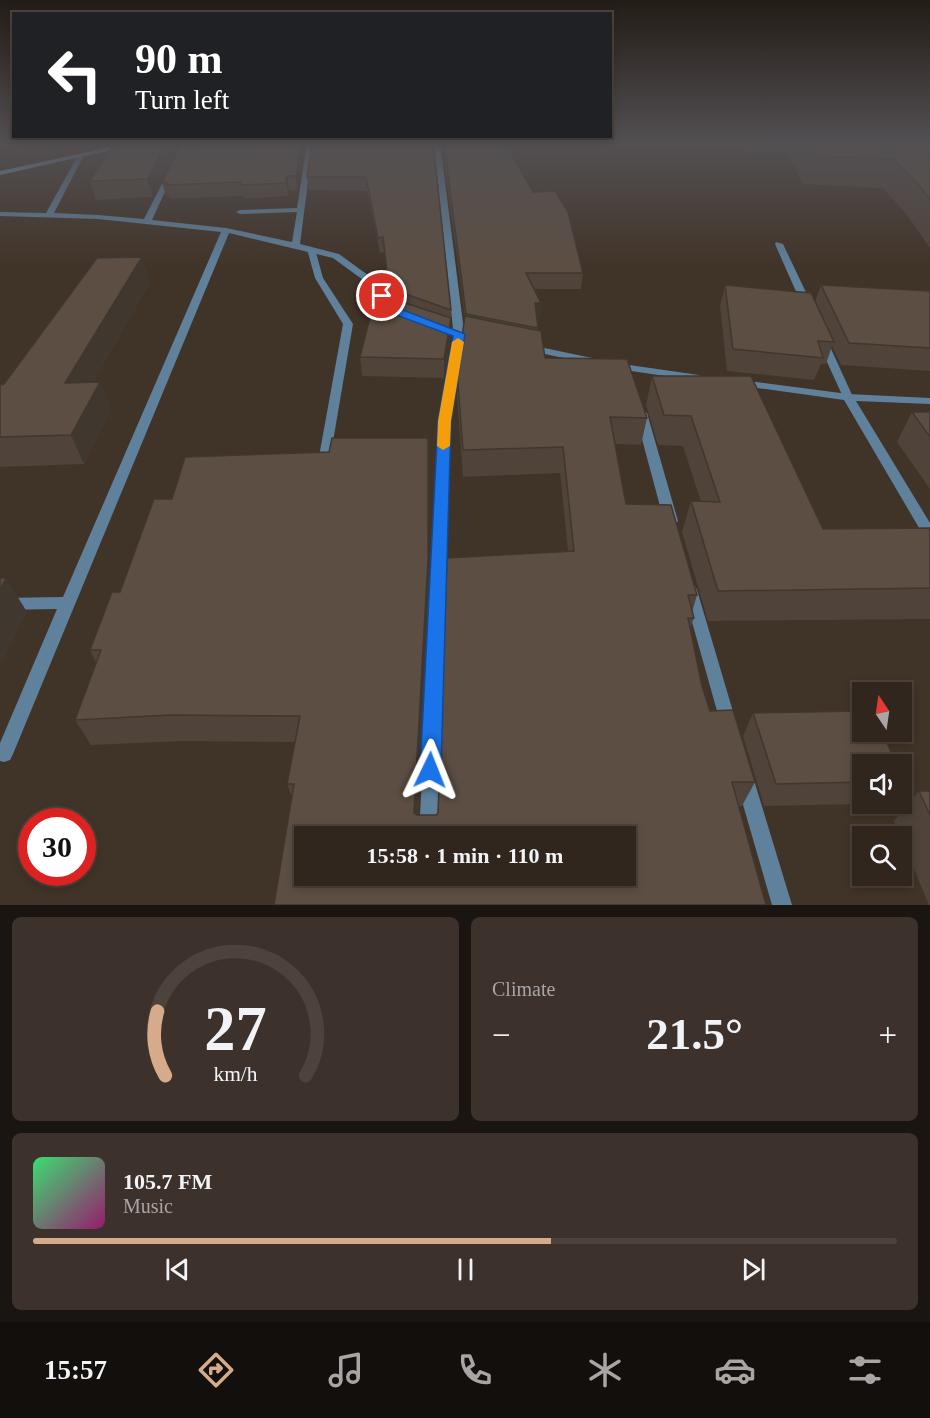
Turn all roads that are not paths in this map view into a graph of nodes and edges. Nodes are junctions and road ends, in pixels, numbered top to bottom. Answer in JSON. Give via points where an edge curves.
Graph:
{"nodes":[{"id":1,"x":65,"y":185,"type":"edge"},
{"id":2,"x":164,"y":185,"type":"edge"},
{"id":3,"x":304,"y":185,"type":"edge"},
{"id":4,"x":442,"y":185,"type":"edge"},
{"id":5,"x":301,"y":210,"type":"junction"},
{"id":6,"x":240,"y":212,"type":"dead end"},
{"id":7,"x":0,"y":214,"type":"edge"},
{"id":8,"x":49,"y":214,"type":"junction"},
{"id":9,"x":147,"y":222,"type":"junction"},
{"id":10,"x":226,"y":230,"type":"junction"},
{"id":11,"x":296,"y":244,"type":"junction"},
{"id":12,"x":779,"y":244,"type":"dead end"},
{"id":13,"x":311,"y":249,"type":"junction"},
{"id":14,"x":811,"y":315,"type":"edge"},
{"id":15,"x":411,"y":317,"type":"edge"},
{"id":16,"x":430,"y":325,"type":"edge"},
{"id":17,"x":816,"y":326,"type":"edge"},
{"id":18,"x":459,"y":334,"type":"junction"},
{"id":19,"x":493,"y":341,"type":"edge"},
{"id":20,"x":516,"y":345,"type":"edge"},
{"id":21,"x":710,"y":379,"type":"edge"},
{"id":22,"x":733,"y":382,"type":"edge"},
{"id":23,"x":848,"y":397,"type":"junction"},
{"id":24,"x":930,"y":401,"type":"edge"},
{"id":25,"x":638,"y":403,"type":"edge"},
{"id":26,"x":311,"y":465,"type":"edge"},
{"id":27,"x":930,"y":534,"type":"edge"},
{"id":28,"x":676,"y":539,"type":"edge"},
{"id":29,"x":685,"y":573,"type":"edge"},
{"id":30,"x":66,"y":603,"type":"junction"},
{"id":31,"x":0,"y":604,"type":"edge"},
{"id":32,"x":735,"y":745,"type":"edge"},
{"id":33,"x":4,"y":754,"type":"dead end"},
{"id":34,"x":742,"y":767,"type":"edge"},
{"id":35,"x":428,"y":826,"type":"edge"},
{"id":36,"x":428,"y":886,"type":"edge"},
{"id":37,"x":429,"y":905,"type":"edge"},
{"id":38,"x":782,"y":905,"type":"edge"}],
"edges":[{"from":1,"to":8,"type":"street"},
{"from":2,"to":9,"type":"street"},
{"from":3,"to":5,"type":"street"},
{"from":4,"to":18,"type":"street"},
{"from":5,"to":6,"type":"street"},
{"from":5,"to":11,"type":"street"},
{"from":7,"to":8,"type":"street"},
{"from":8,"to":9,"type":"street"},
{"from":9,"to":10,"type":"street"},
{"from":10,"to":11,"type":"street"},
{"from":10,"to":30,"type":"street"},
{"from":11,"to":13,"type":"street"},
{"from":12,"to":14,"type":"street"},
{"from":13,"to":15,"type":"street","via":[[336,256],[374,283],[391,310]]},
{"from":13,"to":26,"type":"street","via":[[319,278],[348,324],[323,465]]},
{"from":16,"to":18,"type":"street"},
{"from":17,"to":23,"type":"street"},
{"from":18,"to":19,"type":"street"},
{"from":18,"to":35,"type":"street","via":[[444,421]]},
{"from":20,"to":21,"type":"street","via":[[630,374]]},
{"from":22,"to":23,"type":"street"},
{"from":23,"to":24,"type":"street"},
{"from":23,"to":27,"type":"street"},
{"from":25,"to":28,"type":"street"},
{"from":29,"to":32,"type":"street"},
{"from":30,"to":31,"type":"street"},
{"from":30,"to":33,"type":"street"},
{"from":34,"to":38,"type":"street"},
{"from":36,"to":37,"type":"street"}]}
